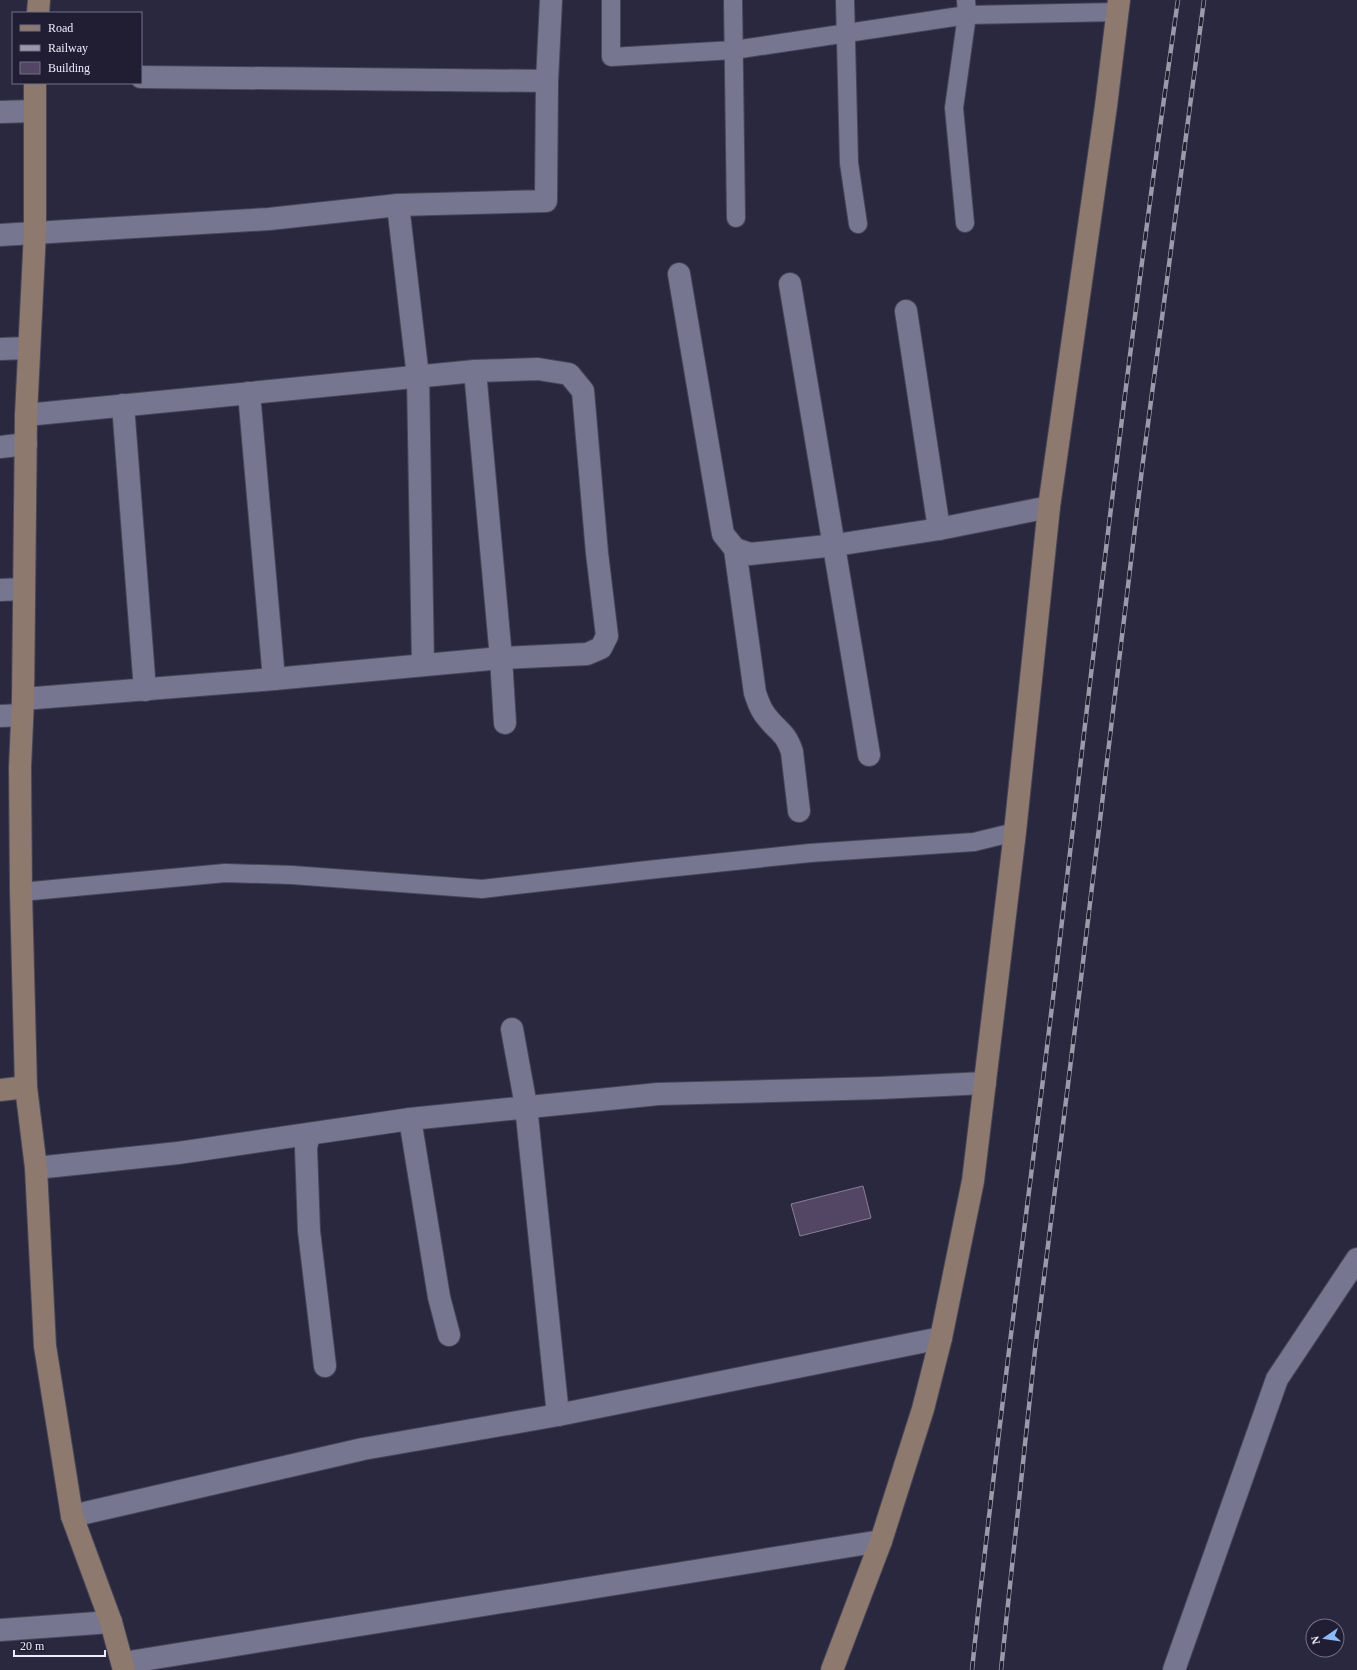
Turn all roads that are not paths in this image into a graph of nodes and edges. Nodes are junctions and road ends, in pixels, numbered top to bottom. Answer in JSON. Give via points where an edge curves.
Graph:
{"nodes":[{"id":1,"x":39,"y":0,"type":"edge"},
{"id":2,"x":551,"y":0,"type":"edge"},
{"id":3,"x":611,"y":0,"type":"edge"},
{"id":4,"x":733,"y":0,"type":"edge"},
{"id":5,"x":845,"y":0,"type":"edge"},
{"id":6,"x":1118,"y":6,"type":"edge"},
{"id":7,"x":966,"y":8,"type":"edge"},
{"id":8,"x":38,"y":12,"type":"edge"},
{"id":9,"x":846,"y":33,"type":"junction"},
{"id":10,"x":734,"y":50,"type":"junction"},
{"id":11,"x":142,"y":77,"type":"edge"},
{"id":12,"x":547,"y":81,"type":"junction"},
{"id":13,"x":34,"y":84,"type":"edge"},
{"id":14,"x":35,"y":111,"type":"junction"},
{"id":15,"x":0,"y":112,"type":"edge"},
{"id":16,"x":398,"y":205,"type":"junction"},
{"id":17,"x":736,"y":218,"type":"dead end"},
{"id":18,"x":965,"y":223,"type":"dead end"},
{"id":19,"x":858,"y":224,"type":"dead end"},
{"id":20,"x":35,"y":232,"type":"junction"},
{"id":21,"x":0,"y":235,"type":"edge"},
{"id":22,"x":679,"y":274,"type":"dead end"},
{"id":23,"x":790,"y":284,"type":"dead end"},
{"id":24,"x":906,"y":311,"type":"dead end"},
{"id":25,"x":29,"y":348,"type":"junction"},
{"id":26,"x":0,"y":349,"type":"edge"},
{"id":27,"x":476,"y":371,"type":"junction"},
{"id":28,"x":418,"y":377,"type":"junction"},
{"id":29,"x":249,"y":393,"type":"junction"},
{"id":30,"x":123,"y":405,"type":"junction"},
{"id":31,"x":26,"y":415,"type":"junction"},
{"id":32,"x":26,"y":444,"type":"junction"},
{"id":33,"x":0,"y":447,"type":"edge"},
{"id":34,"x":1049,"y":507,"type":"junction"},
{"id":35,"x":939,"y":529,"type":"junction"},
{"id":36,"x":833,"y":546,"type":"junction"},
{"id":37,"x":735,"y":549,"type":"junction"},
{"id":38,"x":24,"y":589,"type":"junction"},
{"id":39,"x":0,"y":590,"type":"edge"},
{"id":40,"x":501,"y":658,"type":"junction"},
{"id":41,"x":423,"y":665,"type":"junction"},
{"id":42,"x":274,"y":679,"type":"junction"},
{"id":43,"x":145,"y":690,"type":"junction"},
{"id":44,"x":23,"y":707,"type":"junction"},
{"id":45,"x":0,"y":716,"type":"edge"},
{"id":46,"x":505,"y":723,"type":"dead end"},
{"id":47,"x":869,"y":755,"type":"dead end"},
{"id":48,"x":799,"y":811,"type":"dead end"},
{"id":49,"x":1015,"y":832,"type":"junction"},
{"id":50,"x":20,"y":892,"type":"junction"},
{"id":51,"x":512,"y":1029,"type":"dead end"},
{"id":52,"x":985,"y":1083,"type":"junction"},
{"id":53,"x":26,"y":1087,"type":"junction"},
{"id":54,"x":0,"y":1090,"type":"edge"},
{"id":55,"x":526,"y":1106,"type":"junction"},
{"id":56,"x":410,"y":1119,"type":"junction"},
{"id":57,"x":308,"y":1134,"type":"junction"},
{"id":58,"x":36,"y":1168,"type":"junction"},
{"id":59,"x":1357,"y":1259,"type":"edge"},
{"id":60,"x":449,"y":1335,"type":"dead end"},
{"id":61,"x":942,"y":1338,"type":"junction"},
{"id":62,"x":324,"y":1366,"type":"dead end"},
{"id":63,"x":558,"y":1415,"type":"junction"},
{"id":64,"x":72,"y":1516,"type":"junction"},
{"id":65,"x":881,"y":1541,"type":"junction"},
{"id":66,"x":111,"y":1622,"type":"junction"},
{"id":67,"x":0,"y":1630,"type":"edge"},
{"id":68,"x":123,"y":1667,"type":"edge"},
{"id":69,"x":832,"y":1670,"type":"edge"},
{"id":70,"x":1174,"y":1670,"type":"edge"}],
"edges":[{"from":1,"to":8,"type":"main road"},
{"from":2,"to":12,"type":"street"},
{"from":3,"to":10,"type":"lane","via":[[611,57]]},
{"from":4,"to":10,"type":"lane"},
{"from":5,"to":9,"type":"lane"},
{"from":6,"to":7,"type":"lane"},
{"from":6,"to":34,"type":"main road"},
{"from":7,"to":9,"type":"lane"},
{"from":7,"to":18,"type":"lane","via":[[954,108]]},
{"from":9,"to":10,"type":"lane"},
{"from":9,"to":19,"type":"lane","via":[[849,163]]},
{"from":10,"to":17,"type":"lane"},
{"from":11,"to":12,"type":"street"},
{"from":12,"to":16,"type":"street","via":[[546,201]]},
{"from":13,"to":14,"type":"main road"},
{"from":14,"to":15,"type":"street"},
{"from":14,"to":20,"type":"main road"},
{"from":16,"to":20,"type":"street","via":[[269,219]]},
{"from":16,"to":28,"type":"street"},
{"from":20,"to":21,"type":"street"},
{"from":20,"to":25,"type":"main road"},
{"from":22,"to":37,"type":"street","via":[[723,534]]},
{"from":23,"to":36,"type":"street"},
{"from":24,"to":35,"type":"street"},
{"from":25,"to":26,"type":"street"},
{"from":25,"to":31,"type":"main road"},
{"from":27,"to":28,"type":"street"},
{"from":27,"to":40,"type":"street"},
{"from":27,"to":40,"type":"street","via":[[538,369],[569,374],[583,391],[607,636],[601,648],[587,654]]},
{"from":28,"to":29,"type":"street"},
{"from":28,"to":41,"type":"street"},
{"from":29,"to":30,"type":"street"},
{"from":29,"to":42,"type":"street"},
{"from":30,"to":31,"type":"street"},
{"from":30,"to":43,"type":"street"},
{"from":31,"to":32,"type":"main road"},
{"from":32,"to":33,"type":"street"},
{"from":32,"to":38,"type":"main road"},
{"from":34,"to":35,"type":"street"},
{"from":34,"to":49,"type":"main road"},
{"from":35,"to":36,"type":"street"},
{"from":36,"to":37,"type":"street","via":[[750,554]]},
{"from":36,"to":47,"type":"street"},
{"from":37,"to":48,"type":"street","via":[[755,693],[766,717],[785,735],[790,744]]},
{"from":38,"to":39,"type":"street"},
{"from":38,"to":44,"type":"main road"},
{"from":40,"to":41,"type":"street"},
{"from":40,"to":46,"type":"street"},
{"from":41,"to":42,"type":"street"},
{"from":42,"to":43,"type":"street"},
{"from":43,"to":44,"type":"street"},
{"from":44,"to":45,"type":"street"},
{"from":44,"to":50,"type":"main road","via":[[20,768]]},
{"from":49,"to":50,"type":"lane","via":[[974,842],[810,853],[482,889],[292,875],[225,874]]},
{"from":49,"to":52,"type":"main road"},
{"from":50,"to":53,"type":"main road"},
{"from":51,"to":55,"type":"street"},
{"from":52,"to":55,"type":"street","via":[[658,1094]]},
{"from":52,"to":61,"type":"main road","via":[[973,1181]]},
{"from":53,"to":54,"type":"main road"},
{"from":53,"to":58,"type":"main road"},
{"from":55,"to":56,"type":"street"},
{"from":55,"to":63,"type":"street"},
{"from":56,"to":57,"type":"street"},
{"from":56,"to":60,"type":"street","via":[[438,1289]]},
{"from":57,"to":58,"type":"street","via":[[178,1153]]},
{"from":57,"to":62,"type":"street","via":[[306,1148],[309,1231]]},
{"from":58,"to":64,"type":"main road","via":[[45,1346]]},
{"from":59,"to":70,"type":"street","via":[[1277,1379]]},
{"from":61,"to":63,"type":"street"},
{"from":61,"to":65,"type":"main road","via":[[923,1409]]},
{"from":63,"to":64,"type":"street","via":[[363,1449]]},
{"from":64,"to":66,"type":"main road"},
{"from":65,"to":68,"type":"street"},
{"from":65,"to":69,"type":"main road"},
{"from":66,"to":67,"type":"street"},
{"from":66,"to":68,"type":"main road"}]}
